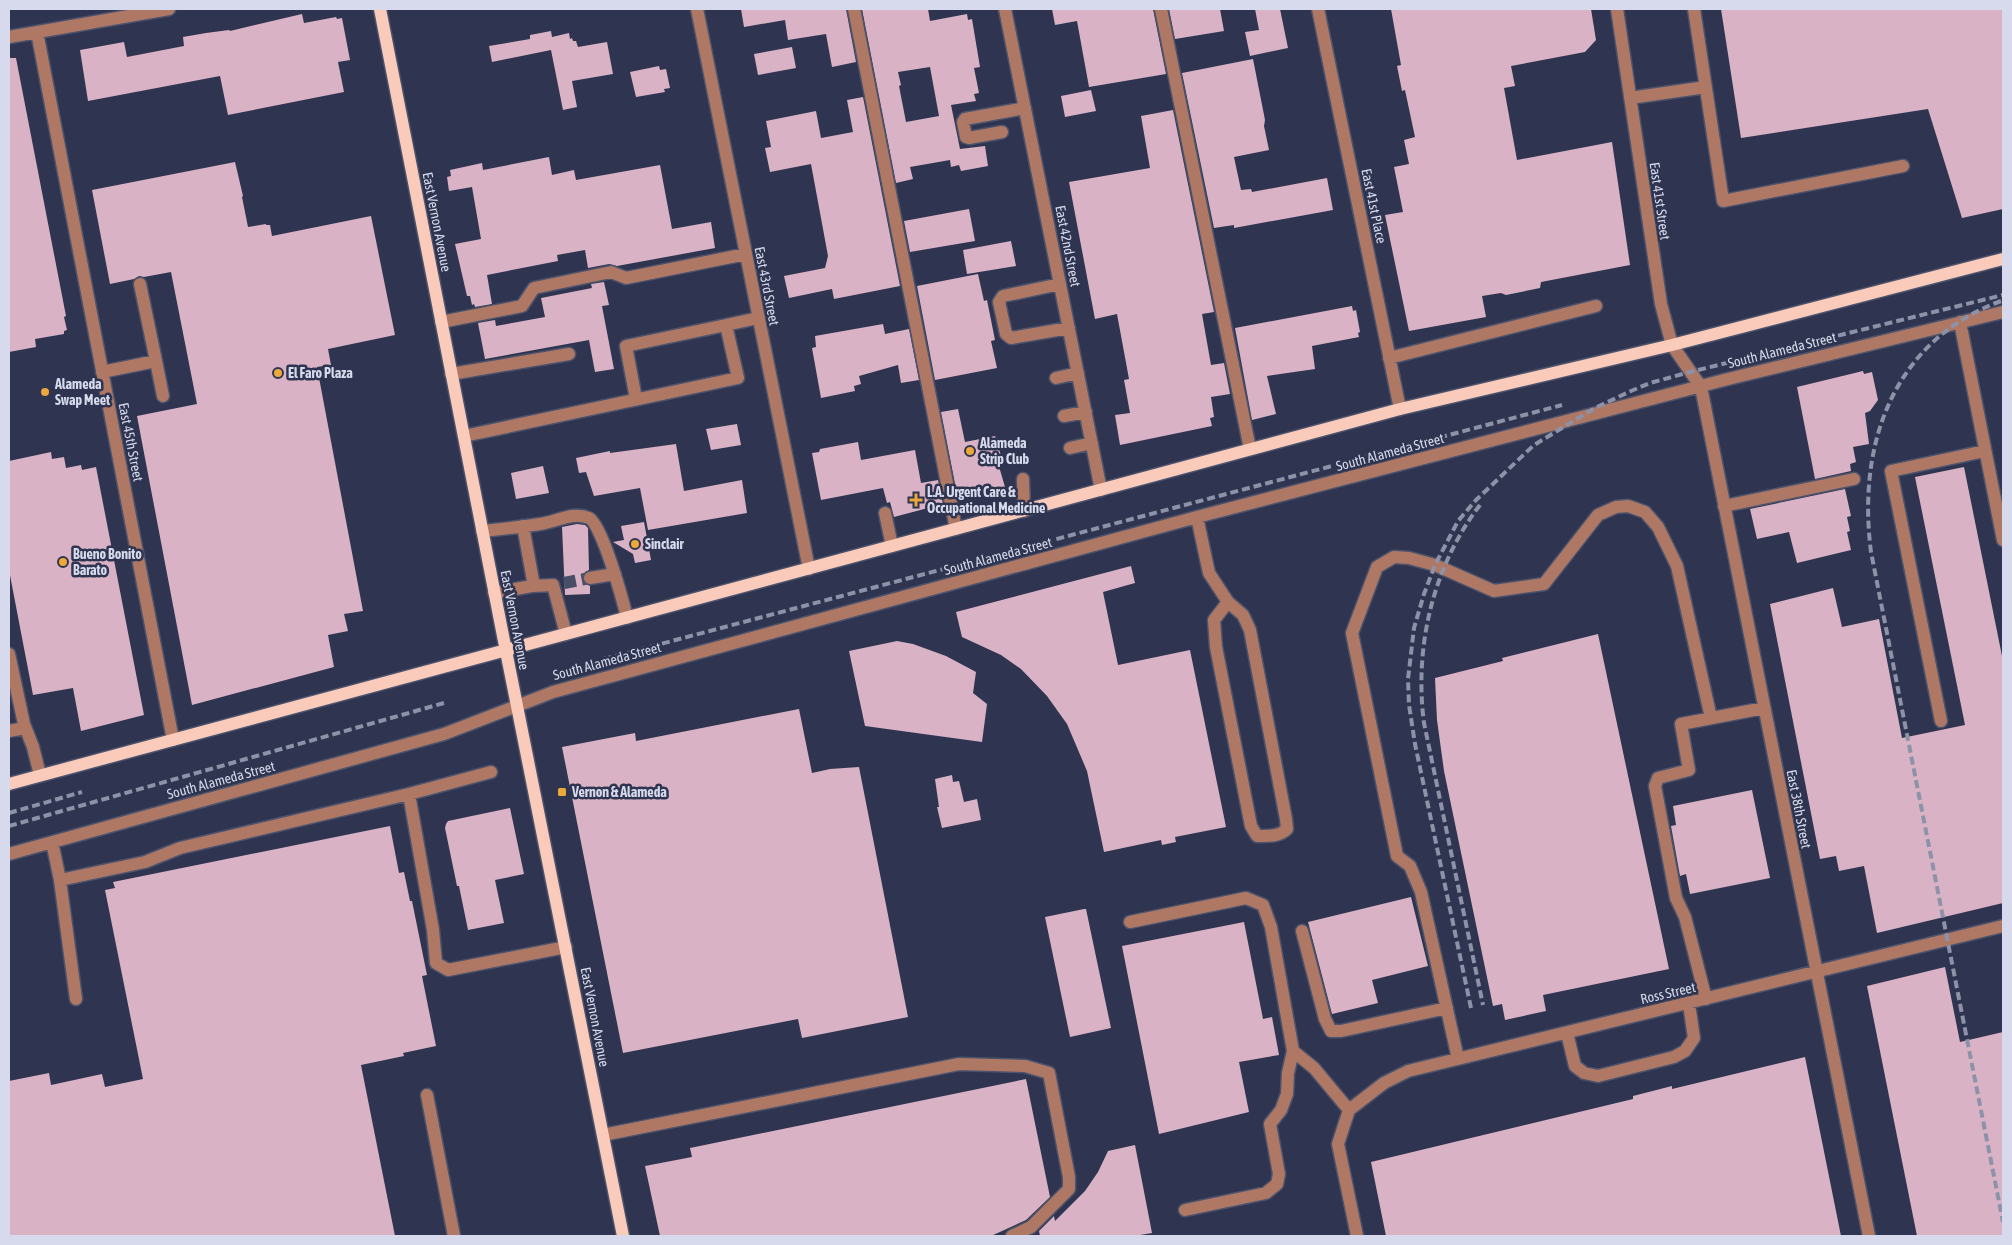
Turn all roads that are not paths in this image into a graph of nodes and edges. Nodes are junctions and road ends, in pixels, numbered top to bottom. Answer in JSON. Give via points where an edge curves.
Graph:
{"nodes":[{"id":1,"x":169,"y":9,"type":"edge"},
{"id":2,"x":380,"y":9,"type":"edge"},
{"id":3,"x":697,"y":9,"type":"edge"},
{"id":4,"x":854,"y":9,"type":"edge"},
{"id":5,"x":1006,"y":9,"type":"edge"},
{"id":6,"x":1161,"y":9,"type":"edge"},
{"id":7,"x":1318,"y":9,"type":"edge"},
{"id":8,"x":1617,"y":9,"type":"edge"},
{"id":9,"x":1694,"y":9,"type":"edge"},
{"id":10,"x":37,"y":32,"type":"junction"},
{"id":11,"x":9,"y":37,"type":"edge"},
{"id":12,"x":1706,"y":87,"type":"junction"},
{"id":13,"x":1630,"y":98,"type":"junction"},
{"id":14,"x":1025,"y":108,"type":"junction"},
{"id":15,"x":1002,"y":132,"type":"dead end"},
{"id":16,"x":1902,"y":166,"type":"dead end"},
{"id":17,"x":746,"y":254,"type":"junction"},
{"id":18,"x":2003,"y":259,"type":"edge"},
{"id":19,"x":140,"y":284,"type":"dead end"},
{"id":20,"x":1060,"y":284,"type":"junction"},
{"id":21,"x":1596,"y":306,"type":"dead end"},
{"id":22,"x":2003,"y":312,"type":"edge"},
{"id":23,"x":758,"y":318,"type":"junction"},
{"id":24,"x":442,"y":322,"type":"junction"},
{"id":25,"x":1960,"y":322,"type":"junction"},
{"id":26,"x":726,"y":325,"type":"junction"},
{"id":27,"x":1069,"y":328,"type":"junction"},
{"id":28,"x":1672,"y":345,"type":"junction"},
{"id":29,"x":569,"y":354,"type":"dead end"},
{"id":30,"x":1390,"y":358,"type":"junction"},
{"id":31,"x":156,"y":361,"type":"junction"},
{"id":32,"x":102,"y":372,"type":"junction"},
{"id":33,"x":1078,"y":373,"type":"junction"},
{"id":34,"x":451,"y":374,"type":"junction"},
{"id":35,"x":1056,"y":378,"type":"dead end"},
{"id":36,"x":1701,"y":387,"type":"junction"},
{"id":37,"x":163,"y":396,"type":"dead end"},
{"id":38,"x":636,"y":400,"type":"junction"},
{"id":39,"x":1400,"y":409,"type":"junction"},
{"id":40,"x":1086,"y":412,"type":"junction"},
{"id":41,"x":1064,"y":416,"type":"dead end"},
{"id":42,"x":464,"y":436,"type":"junction"},
{"id":43,"x":1092,"y":442,"type":"junction"},
{"id":44,"x":1070,"y":448,"type":"dead end"},
{"id":45,"x":1250,"y":449,"type":"junction"},
{"id":46,"x":1985,"y":452,"type":"junction"},
{"id":47,"x":1022,"y":479,"type":"dead end"},
{"id":48,"x":1854,"y":479,"type":"dead end"},
{"id":49,"x":1101,"y":490,"type":"junction"},
{"id":50,"x":1724,"y":506,"type":"junction"},
{"id":51,"x":1024,"y":511,"type":"junction"},
{"id":52,"x":884,"y":513,"type":"dead end"},
{"id":53,"x":1198,"y":517,"type":"junction"},
{"id":54,"x":523,"y":526,"type":"junction"},
{"id":55,"x":956,"y":529,"type":"junction"},
{"id":56,"x":482,"y":531,"type":"junction"},
{"id":57,"x":2003,"y":540,"type":"edge"},
{"id":58,"x":892,"y":546,"type":"junction"},
{"id":59,"x":809,"y":569,"type":"junction"},
{"id":60,"x":615,"y":574,"type":"junction"},
{"id":61,"x":590,"y":578,"type":"tunnel mouth"},
{"id":62,"x":534,"y":586,"type":"junction"},
{"id":63,"x":494,"y":593,"type":"junction"},
{"id":64,"x":1228,"y":602,"type":"junction"},
{"id":65,"x":628,"y":618,"type":"junction"},
{"id":66,"x":566,"y":634,"type":"junction"},
{"id":67,"x":506,"y":651,"type":"junction"},
{"id":68,"x":9,"y":654,"type":"edge"},
{"id":69,"x":518,"y":705,"type":"junction"},
{"id":70,"x":1764,"y":708,"type":"junction"},
{"id":71,"x":1711,"y":718,"type":"junction"},
{"id":72,"x":1941,"y":721,"type":"dead end"},
{"id":73,"x":26,"y":728,"type":"junction"},
{"id":74,"x":9,"y":732,"type":"edge"},
{"id":75,"x":173,"y":740,"type":"junction"},
{"id":76,"x":492,"y":772,"type":"dead end"},
{"id":77,"x":40,"y":775,"type":"junction"},
{"id":78,"x":9,"y":784,"type":"edge"},
{"id":79,"x":409,"y":794,"type":"junction"},
{"id":80,"x":52,"y":842,"type":"junction"},
{"id":81,"x":9,"y":854,"type":"edge"},
{"id":82,"x":60,"y":880,"type":"junction"},
{"id":83,"x":1130,"y":922,"type":"dead end"},
{"id":84,"x":2003,"y":926,"type":"edge"},
{"id":85,"x":1302,"y":931,"type":"dead end"},
{"id":86,"x":566,"y":948,"type":"junction"},
{"id":87,"x":1816,"y":972,"type":"junction"},
{"id":88,"x":76,"y":999,"type":"dead end"},
{"id":89,"x":1706,"y":1000,"type":"junction"},
{"id":90,"x":1689,"y":1004,"type":"junction"},
{"id":91,"x":1447,"y":1008,"type":"junction"},
{"id":92,"x":1567,"y":1032,"type":"junction"},
{"id":93,"x":1293,"y":1051,"type":"junction"},
{"id":94,"x":1458,"y":1059,"type":"junction"},
{"id":95,"x":427,"y":1095,"type":"dead end"},
{"id":96,"x":1349,"y":1110,"type":"junction"},
{"id":97,"x":603,"y":1135,"type":"junction"},
{"id":98,"x":1185,"y":1210,"type":"dead end"},
{"id":99,"x":454,"y":1236,"type":"edge"},
{"id":100,"x":623,"y":1236,"type":"edge"},
{"id":101,"x":1012,"y":1236,"type":"edge"},
{"id":102,"x":1357,"y":1236,"type":"edge"},
{"id":103,"x":1869,"y":1236,"type":"edge"}],
"edges":[{"from":1,"to":10,"type":"street"},
{"from":2,"to":24,"type":"main road","name":"East Vernon Avenue"},
{"from":3,"to":17,"type":"street","name":"East 43rd Street"},
{"from":4,"to":55,"type":"street"},
{"from":5,"to":14,"type":"street","name":"East 42nd Street"},
{"from":6,"to":45,"type":"street"},
{"from":7,"to":30,"type":"street","name":"East 41st Place"},
{"from":8,"to":13,"type":"street","name":"East 41st Street"},
{"from":9,"to":12,"type":"street"},
{"from":10,"to":11,"type":"street"},
{"from":10,"to":32,"type":"street","name":"East 45th Street"},
{"from":12,"to":13,"type":"street"},
{"from":12,"to":16,"type":"street","via":[[1723,201]]},
{"from":13,"to":28,"type":"street","name":"East 41st Street","via":[[1661,304]]},
{"from":14,"to":15,"type":"street","via":[[963,122],[969,138]]},
{"from":14,"to":20,"type":"street","name":"East 42nd Street"},
{"from":17,"to":23,"type":"street","name":"East 43rd Street"},
{"from":17,"to":24,"type":"street","via":[[626,278],[611,272],[534,288],[522,306]]},
{"from":18,"to":28,"type":"main road"},
{"from":19,"to":31,"type":"street"},
{"from":20,"to":27,"type":"street","name":"East 42nd Street"},
{"from":20,"to":27,"type":"street","via":[[1003,296],[1000,302],[1006,334],[1011,338]]},
{"from":21,"to":30,"type":"street"},
{"from":22,"to":25,"type":"street","name":"South Alameda Street"},
{"from":23,"to":26,"type":"street"},
{"from":23,"to":59,"type":"street","name":"East 43rd Street"},
{"from":24,"to":34,"type":"main road","name":"East Vernon Avenue"},
{"from":25,"to":36,"type":"street","name":"South Alameda Street"},
{"from":25,"to":46,"type":"street"},
{"from":26,"to":38,"type":"street","via":[[626,346]]},
{"from":26,"to":38,"type":"street","via":[[738,378]]},
{"from":27,"to":33,"type":"street","name":"East 42nd Street"},
{"from":28,"to":36,"type":"street","name":"East 41st Street"},
{"from":28,"to":39,"type":"main road"},
{"from":29,"to":34,"type":"street"},
{"from":30,"to":39,"type":"street","name":"East 41st Place"},
{"from":31,"to":32,"type":"street"},
{"from":31,"to":37,"type":"street"},
{"from":32,"to":75,"type":"street","name":"East 45th Street"},
{"from":33,"to":35,"type":"street"},
{"from":33,"to":40,"type":"street","name":"East 42nd Street"},
{"from":34,"to":42,"type":"main road","name":"East Vernon Avenue"},
{"from":36,"to":50,"type":"street","name":"East 38th Street"},
{"from":36,"to":53,"type":"street","name":"South Alameda Street"},
{"from":38,"to":42,"type":"street"},
{"from":39,"to":45,"type":"main road"},
{"from":40,"to":41,"type":"street"},
{"from":40,"to":43,"type":"street","name":"East 42nd Street"},
{"from":42,"to":56,"type":"main road","name":"East Vernon Avenue"},
{"from":43,"to":44,"type":"street"},
{"from":43,"to":49,"type":"street","name":"East 42nd Street"},
{"from":45,"to":49,"type":"main road"},
{"from":46,"to":57,"type":"street"},
{"from":46,"to":72,"type":"street","via":[[1891,471]]},
{"from":47,"to":51,"type":"street"},
{"from":48,"to":50,"type":"street"},
{"from":49,"to":51,"type":"main road"},
{"from":50,"to":70,"type":"street","name":"East 38th Street"},
{"from":51,"to":55,"type":"main road"},
{"from":52,"to":58,"type":"street"},
{"from":53,"to":64,"type":"street","via":[[1209,573]]},
{"from":53,"to":69,"type":"street","name":"South Alameda Street","via":[[553,692]]},
{"from":54,"to":56,"type":"street"},
{"from":54,"to":60,"type":"street","via":[[576,515],[591,518],[598,527]]},
{"from":54,"to":62,"type":"street"},
{"from":55,"to":58,"type":"main road"},
{"from":56,"to":63,"type":"main road","name":"East Vernon Avenue"},
{"from":58,"to":59,"type":"main road"},
{"from":59,"to":65,"type":"main road"},
{"from":60,"to":61,"type":"street"},
{"from":60,"to":65,"type":"street"},
{"from":62,"to":63,"type":"street"},
{"from":62,"to":66,"type":"street","via":[[559,584]]},
{"from":63,"to":67,"type":"main road","name":"East Vernon Avenue"},
{"from":64,"to":64,"type":"street","via":[[1243,615],[1250,630],[1286,819],[1287,828],[1270,836],[1257,836],[1251,826],[1216,647],[1214,620]]},
{"from":65,"to":66,"type":"main road"},
{"from":66,"to":67,"type":"main road"},
{"from":67,"to":69,"type":"main road","name":"East Vernon Avenue"},
{"from":67,"to":75,"type":"main road"},
{"from":68,"to":73,"type":"street"},
{"from":69,"to":80,"type":"street","name":"South Alameda Street","via":[[444,734]]},
{"from":69,"to":86,"type":"main road","name":"East Vernon Avenue"},
{"from":70,"to":71,"type":"street"},
{"from":70,"to":87,"type":"street","name":"East 38th Street"},
{"from":71,"to":89,"type":"street","via":[[1681,724],[1688,770],[1658,778],[1655,786],[1676,898],[1685,916]]},
{"from":71,"to":91,"type":"street","via":[[1676,566],[1658,527],[1645,512],[1628,506],[1598,515],[1544,584],[1494,591],[1435,565],[1394,556],[1377,567],[1352,632],[1397,856],[1410,866],[1420,892]]},
{"from":73,"to":74,"type":"street"},
{"from":73,"to":77,"type":"street"},
{"from":75,"to":77,"type":"main road"},
{"from":76,"to":79,"type":"street"},
{"from":77,"to":78,"type":"main road"},
{"from":79,"to":82,"type":"street","via":[[180,848],[145,862]]},
{"from":79,"to":86,"type":"street","via":[[436,963],[448,970]]},
{"from":80,"to":81,"type":"street","name":"South Alameda Street"},
{"from":80,"to":82,"type":"street"},
{"from":82,"to":88,"type":"street"},
{"from":83,"to":93,"type":"street","via":[[1246,898],[1263,905],[1271,927]]},
{"from":84,"to":87,"type":"street","name":"Ross Street"},
{"from":85,"to":91,"type":"street","via":[[1331,1031]]},
{"from":86,"to":97,"type":"main road","name":"East Vernon Avenue"},
{"from":87,"to":89,"type":"street","name":"Ross Street"},
{"from":87,"to":103,"type":"street","name":"East 38th Street"},
{"from":89,"to":90,"type":"street","name":"Ross Street"},
{"from":90,"to":92,"type":"street","name":"Ross Street"},
{"from":90,"to":92,"type":"street","via":[[1694,1038],[1685,1051],[1674,1057],[1598,1076],[1584,1073],[1575,1066]]},
{"from":91,"to":94,"type":"street"},
{"from":92,"to":94,"type":"street","name":"Ross Street"},
{"from":93,"to":96,"type":"street","via":[[1314,1068]]},
{"from":93,"to":98,"type":"street","via":[[1287,1094],[1281,1110],[1270,1124],[1280,1174],[1277,1184],[1266,1193]]},
{"from":94,"to":96,"type":"street","name":"Ross Street","via":[[1400,1075]]},
{"from":95,"to":99,"type":"street"},
{"from":96,"to":102,"type":"street","via":[[1338,1144]]},
{"from":97,"to":100,"type":"main road","name":"East Vernon Avenue"},
{"from":97,"to":101,"type":"street","via":[[959,1064],[1026,1066],[1049,1073],[1069,1183],[1068,1190],[1031,1227]]}]}
